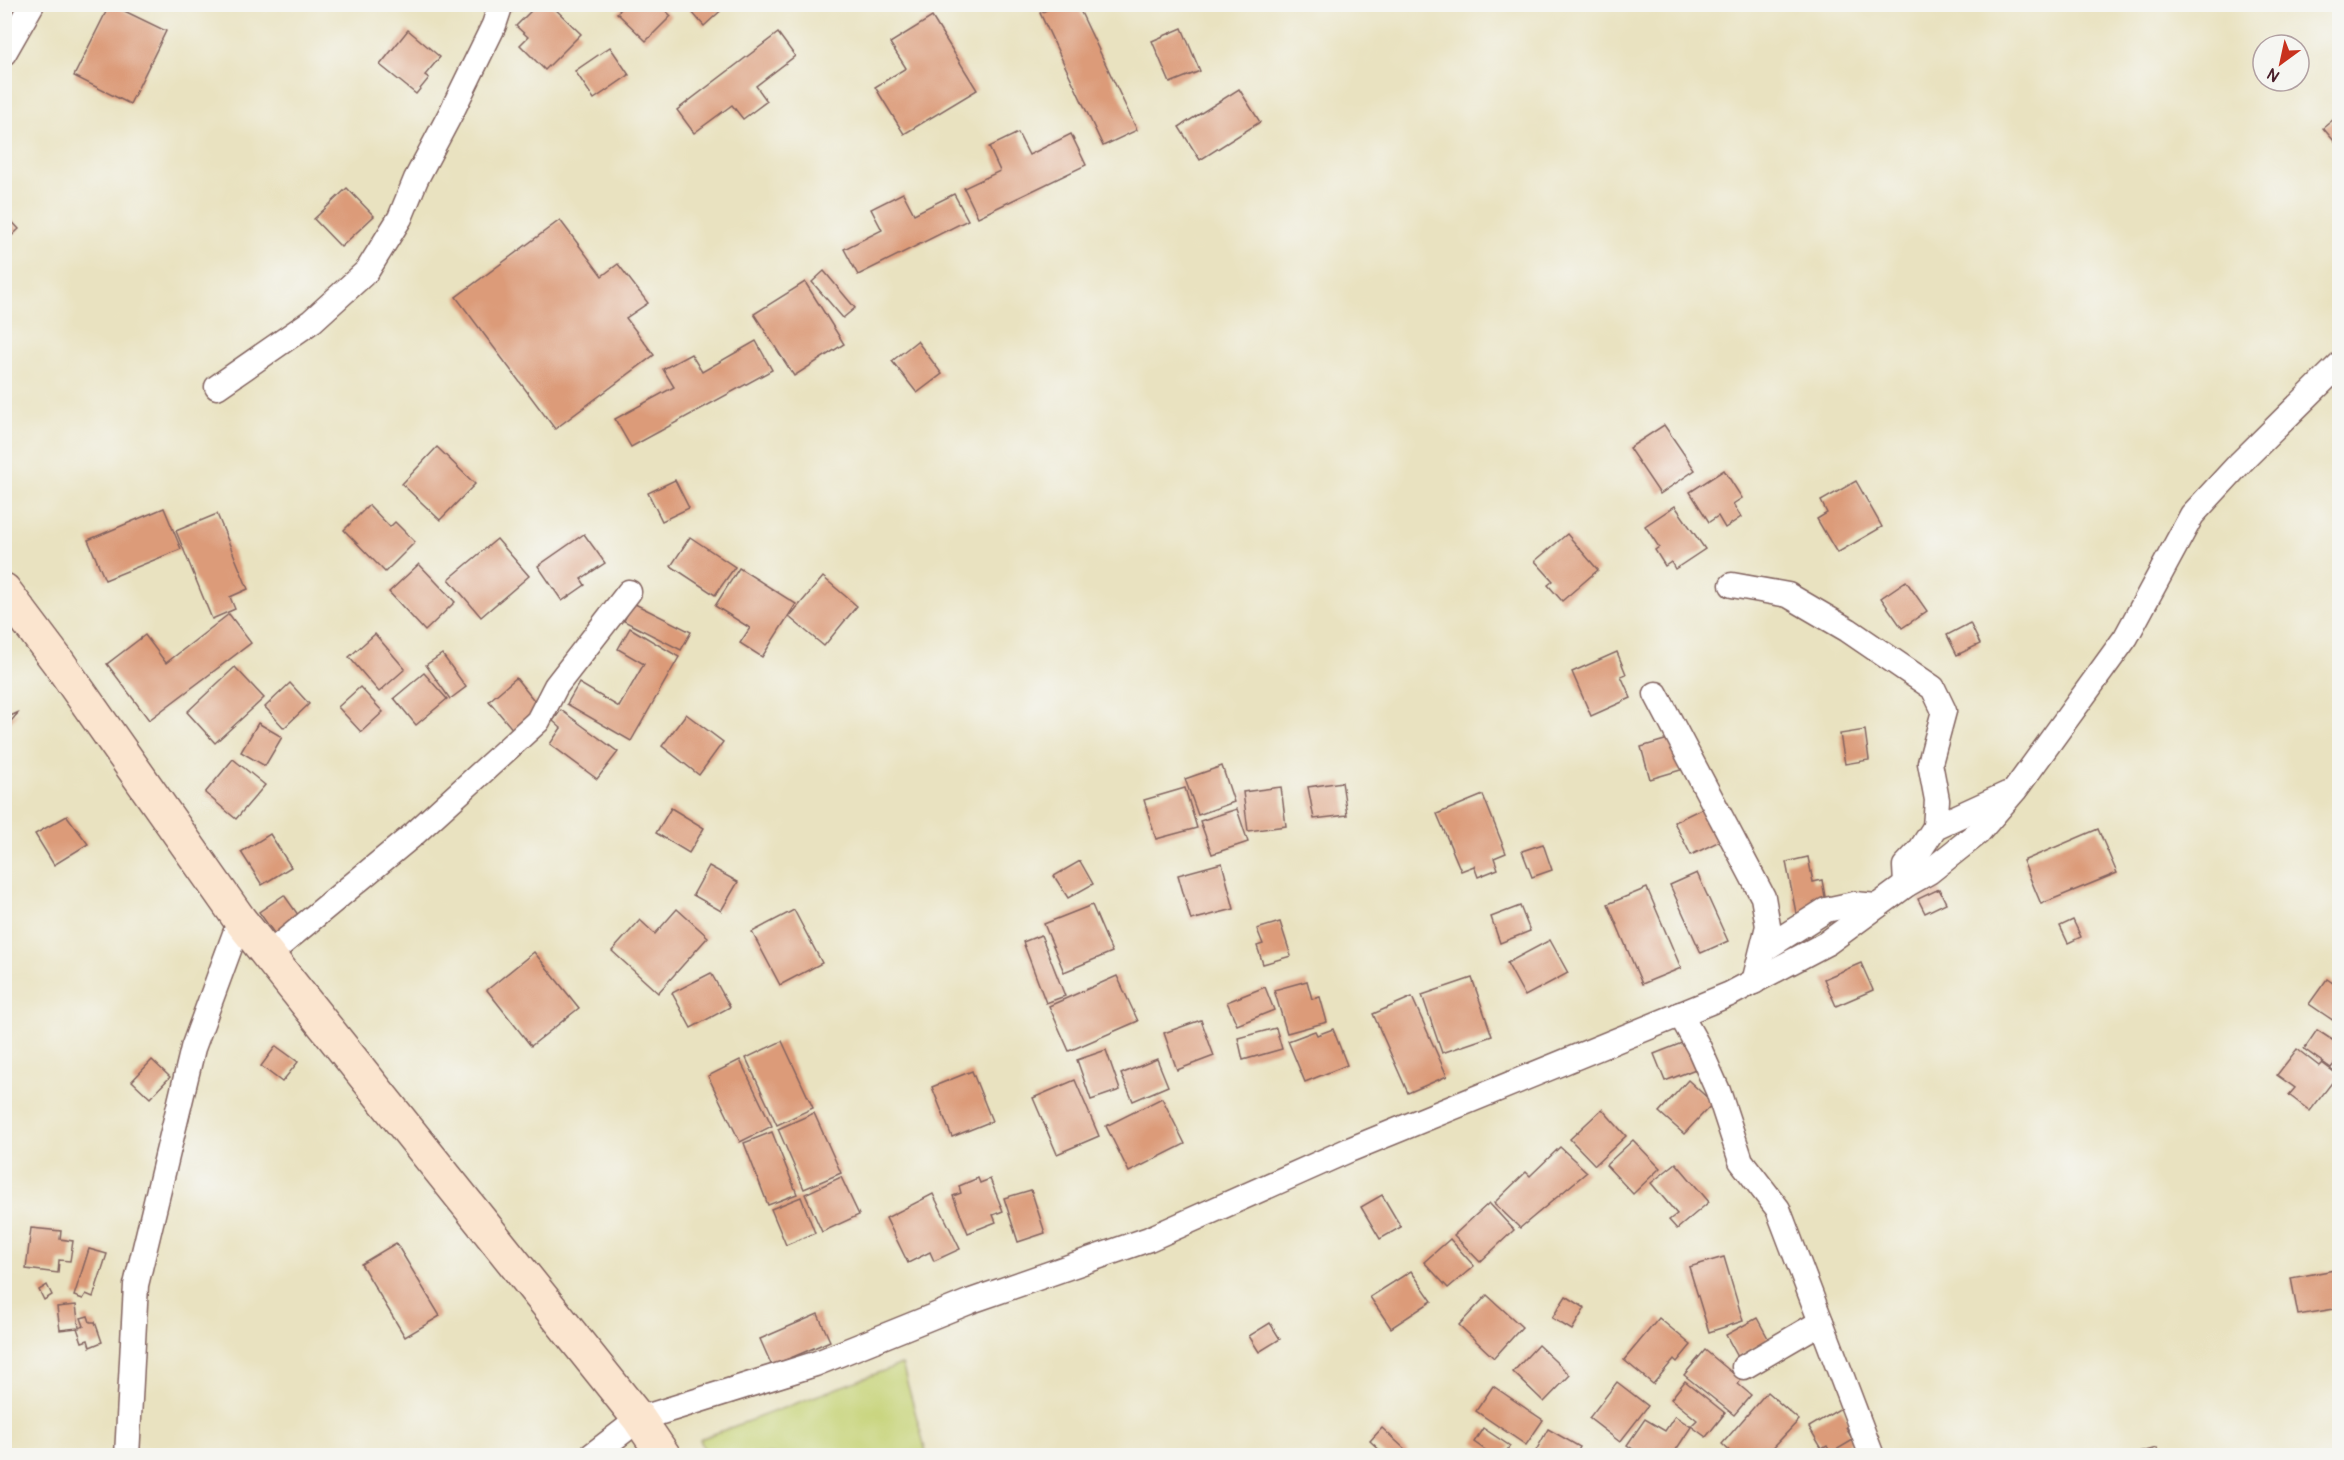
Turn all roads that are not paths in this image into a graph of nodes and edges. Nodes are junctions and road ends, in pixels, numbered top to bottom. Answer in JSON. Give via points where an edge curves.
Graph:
{"nodes":[{"id":1,"x":32,"y":4,"type":"edge"},
{"id":2,"x":501,"y":4,"type":"edge"},
{"id":3,"x":4,"y":53,"type":"edge"},
{"id":4,"x":2340,"y":364,"type":"edge"},
{"id":5,"x":217,"y":387,"type":"dead end"},
{"id":6,"x":1732,"y":585,"type":"dead end"},
{"id":7,"x":4,"y":590,"type":"edge"},
{"id":8,"x":628,"y":592,"type":"dead end"},
{"id":9,"x":1656,"y":694,"type":"dead end"},
{"id":10,"x":2015,"y":790,"type":"junction"},
{"id":11,"x":1935,"y":827,"type":"junction"},
{"id":12,"x":1906,"y":885,"type":"junction"},
{"id":13,"x":1877,"y":906,"type":"junction"},
{"id":14,"x":240,"y":920,"type":"junction"},
{"id":15,"x":1763,"y":950,"type":"junction"},
{"id":16,"x":268,"y":955,"type":"junction"},
{"id":17,"x":1754,"y":981,"type":"junction"},
{"id":18,"x":1680,"y":1014,"type":"junction"},
{"id":19,"x":1821,"y":1322,"type":"junction"},
{"id":20,"x":1744,"y":1367,"type":"dead end"},
{"id":21,"x":639,"y":1419,"type":"junction"},
{"id":22,"x":127,"y":1455,"type":"edge"},
{"id":23,"x":591,"y":1455,"type":"edge"},
{"id":24,"x":664,"y":1455,"type":"edge"},
{"id":25,"x":1872,"y":1455,"type":"edge"}],
"edges":[{"from":1,"to":3,"type":"street"},
{"from":2,"to":5,"type":"street","via":[[400,218],[367,271],[312,321]]},
{"from":4,"to":10,"type":"street","via":[[2192,515],[2126,637]]},
{"from":6,"to":11,"type":"street","via":[[1788,595],[1933,688],[1944,711],[1930,763],[1937,800]]},
{"from":7,"to":14,"type":"main road"},
{"from":8,"to":16,"type":"street","via":[[556,686],[538,721],[413,835]]},
{"from":9,"to":15,"type":"street","via":[[1763,897],[1768,926]]},
{"from":10,"to":11,"type":"street"},
{"from":10,"to":12,"type":"street","via":[[1978,833]]},
{"from":11,"to":12,"type":"street","via":[[1905,866]]},
{"from":12,"to":13,"type":"street"},
{"from":13,"to":15,"type":"street","via":[[1854,904],[1826,910]]},
{"from":13,"to":17,"type":"street","via":[[1827,943]]},
{"from":14,"to":16,"type":"main road"},
{"from":14,"to":22,"type":"street","via":[[193,1048],[136,1285]]},
{"from":15,"to":17,"type":"street"},
{"from":16,"to":21,"type":"main road"},
{"from":17,"to":18,"type":"street"},
{"from":18,"to":19,"type":"street","via":[[1718,1091],[1741,1161],[1778,1209]]},
{"from":18,"to":21,"type":"street","via":[[1348,1150],[1149,1239],[971,1301],[815,1364]]},
{"from":19,"to":20,"type":"street"},
{"from":19,"to":25,"type":"street"},
{"from":21,"to":23,"type":"street"},
{"from":21,"to":24,"type":"main road"}]}
